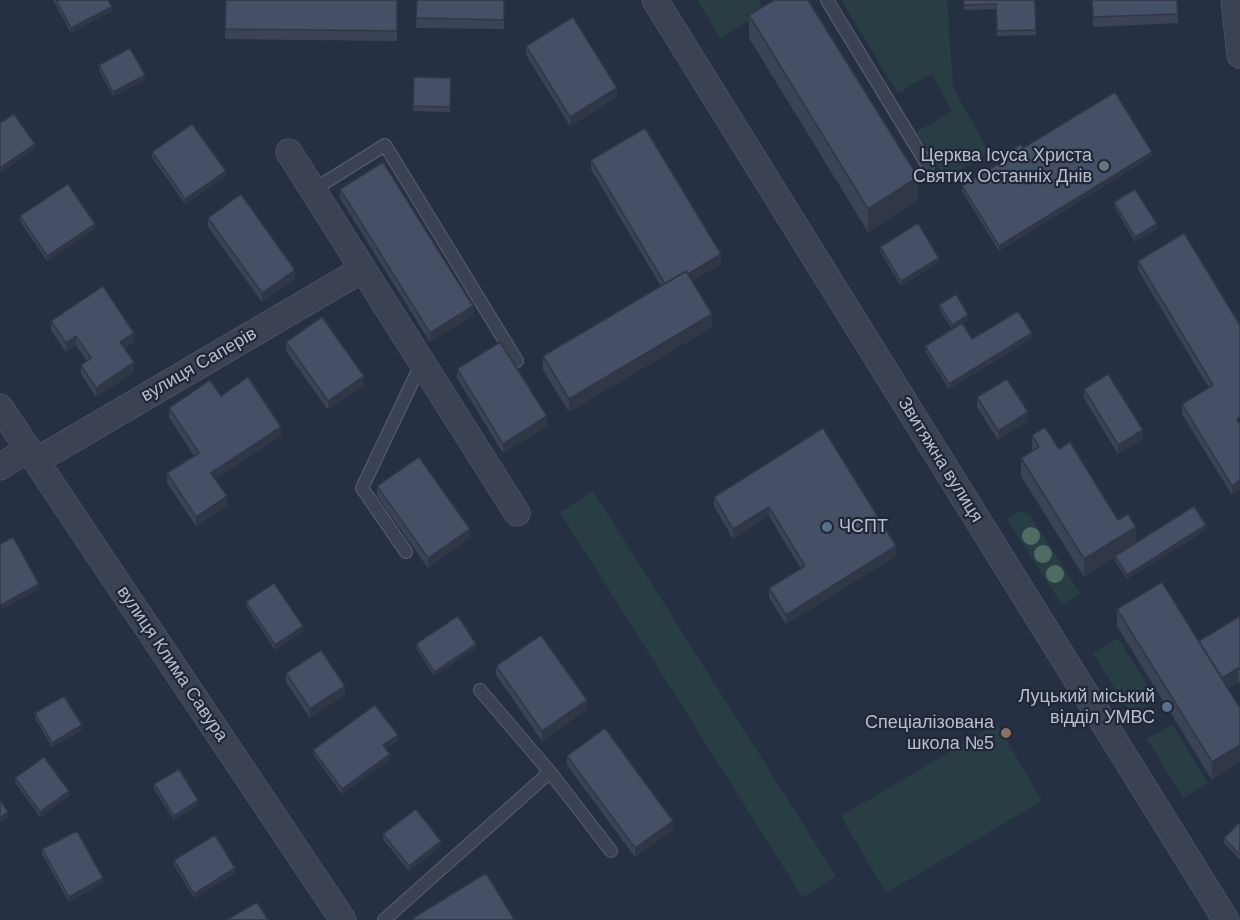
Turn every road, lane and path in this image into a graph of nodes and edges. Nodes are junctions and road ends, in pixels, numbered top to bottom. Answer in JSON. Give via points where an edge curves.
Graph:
{"nodes":[{"id":1,"x":655,"y":0,"type":"edge"},
{"id":2,"x":827,"y":0,"type":"edge"},
{"id":3,"x":1234,"y":0,"type":"edge"},
{"id":4,"x":1240,"y":55,"type":"edge"},
{"id":5,"x":289,"y":152,"type":"dead end"},
{"id":6,"x":928,"y":166,"type":"dead end"},
{"id":7,"x":313,"y":190,"type":"junction"},
{"id":8,"x":363,"y":269,"type":"junction"},
{"id":9,"x":517,"y":361,"type":"dead end"},
{"id":10,"x":422,"y":362,"type":"junction"},
{"id":11,"x":0,"y":407,"type":"edge"},
{"id":12,"x":32,"y":454,"type":"junction"},
{"id":13,"x":0,"y":467,"type":"edge"},
{"id":14,"x":517,"y":513,"type":"dead end"},
{"id":15,"x":406,"y":552,"type":"dead end"},
{"id":16,"x":480,"y":690,"type":"dead end"},
{"id":17,"x":550,"y":772,"type":"junction"},
{"id":18,"x":611,"y":851,"type":"dead end"},
{"id":19,"x":343,"y":920,"type":"edge"},
{"id":20,"x":384,"y":920,"type":"edge"},
{"id":21,"x":1226,"y":920,"type":"edge"}],
"edges":[{"from":1,"to":21,"type":"street","name":"Звитяжна вулиця"},
{"from":2,"to":6,"type":"lane"},
{"from":3,"to":4,"type":"street"},
{"from":5,"to":7,"type":"street"},
{"from":7,"to":8,"type":"street"},
{"from":7,"to":9,"type":"lane","via":[[385,146]]},
{"from":8,"to":10,"type":"street"},
{"from":8,"to":12,"type":"street","name":"вулиця Саперів"},
{"from":10,"to":14,"type":"street"},
{"from":10,"to":15,"type":"lane","via":[[362,488]]},
{"from":11,"to":12,"type":"street","name":"вулиця Клима Савура"},
{"from":12,"to":13,"type":"street","name":"вулиця Саперів"},
{"from":12,"to":19,"type":"street","name":"вулиця Клима Савура"},
{"from":16,"to":17,"type":"lane"},
{"from":17,"to":18,"type":"lane"},
{"from":17,"to":20,"type":"lane"}]}
